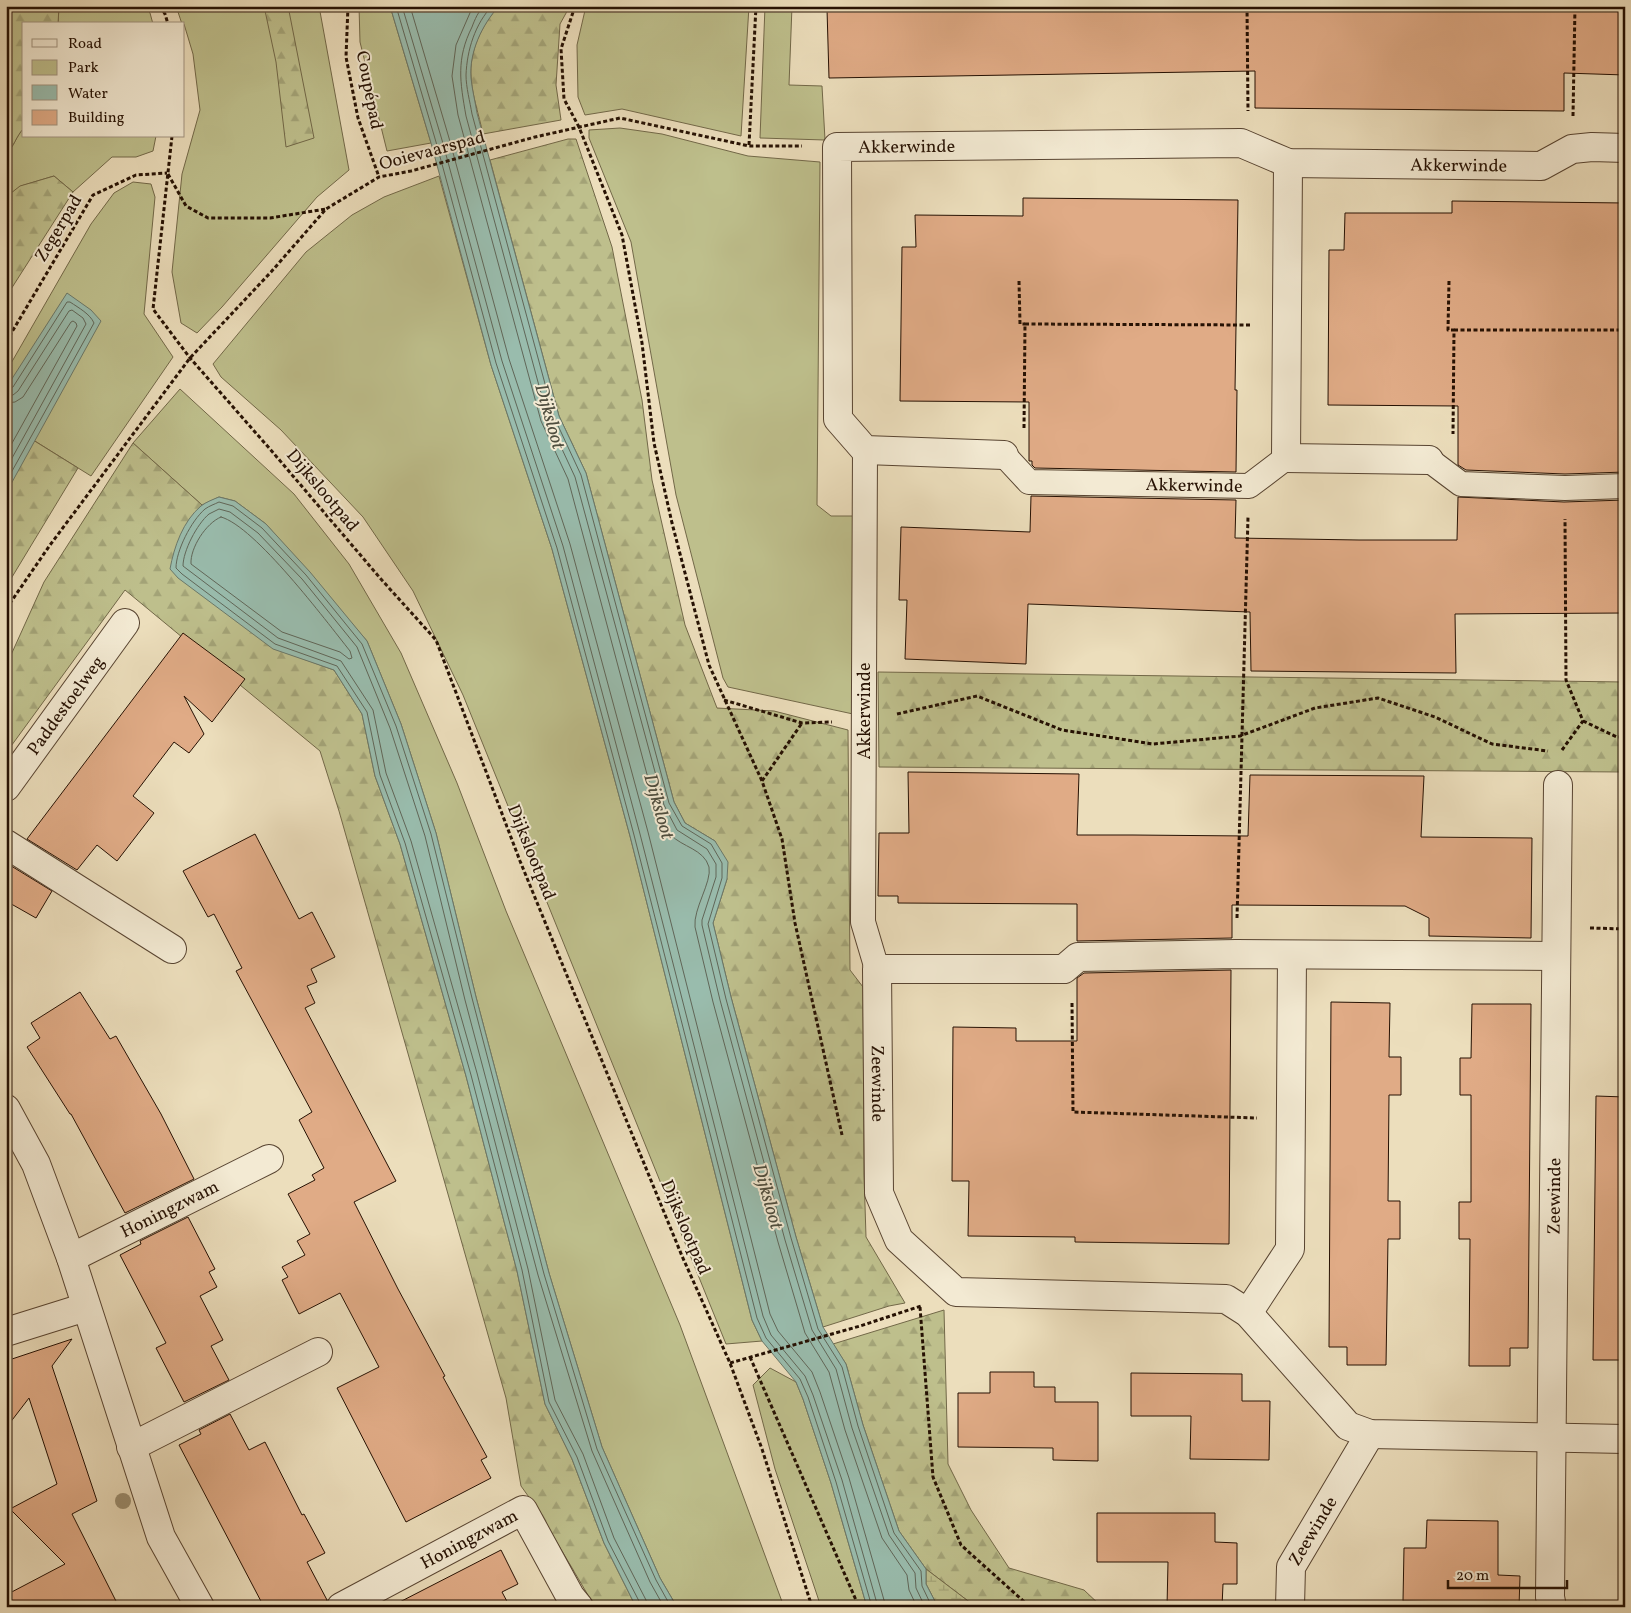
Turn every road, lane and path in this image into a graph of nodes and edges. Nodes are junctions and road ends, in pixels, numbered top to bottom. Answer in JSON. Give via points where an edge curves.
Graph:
{"nodes":[{"id":1,"x":160,"y":6,"type":"edge"},
{"id":2,"x":348,"y":6,"type":"edge"},
{"id":3,"x":575,"y":6,"type":"edge"},
{"id":4,"x":756,"y":6,"type":"edge"},
{"id":5,"x":1247,"y":6,"type":"edge"},
{"id":6,"x":1575,"y":6,"type":"edge"},
{"id":7,"x":168,"y":22,"type":"edge"},
{"id":8,"x":579,"y":128,"type":"junction"},
{"id":9,"x":172,"y":138,"type":"edge"},
{"id":10,"x":749,"y":146,"type":"junction"},
{"id":11,"x":1248,"y":146,"type":"junction"},
{"id":12,"x":838,"y":147,"type":"junction"},
{"id":13,"x":1625,"y":148,"type":"edge"},
{"id":14,"x":1572,"y":149,"type":"junction"},
{"id":15,"x":1288,"y":163,"type":"junction"},
{"id":16,"x":167,"y":174,"type":"junction"},
{"id":17,"x":378,"y":177,"type":"junction"},
{"id":18,"x":326,"y":209,"type":"junction"},
{"id":19,"x":1019,"y":281,"type":"dead end"},
{"id":20,"x":1449,"y":281,"type":"dead end"},
{"id":21,"x":1025,"y":324,"type":"junction"},
{"id":22,"x":1287,"y":326,"type":"junction"},
{"id":23,"x":1454,"y":330,"type":"junction"},
{"id":24,"x":1625,"y":330,"type":"edge"},
{"id":25,"x":6,"y":342,"type":"edge"},
{"id":26,"x":190,"y":358,"type":"junction"},
{"id":27,"x":865,"y":450,"type":"junction"},
{"id":28,"x":1004,"y":455,"type":"joint"},
{"id":29,"x":1286,"y":458,"type":"junction"},
{"id":30,"x":1429,"y":460,"type":"joint"},
{"id":31,"x":1024,"y":476,"type":"junction"},
{"id":32,"x":1452,"y":477,"type":"junction"},
{"id":33,"x":1249,"y":486,"type":"junction"},
{"id":34,"x":1625,"y":486,"type":"edge"},
{"id":35,"x":1565,"y":488,"type":"junction"},
{"id":36,"x":6,"y":608,"type":"edge"},
{"id":37,"x":125,"y":623,"type":"dead end"},
{"id":38,"x":723,"y":700,"type":"junction"},
{"id":39,"x":864,"y":721,"type":"junction"},
{"id":40,"x":1583,"y":721,"type":"junction"},
{"id":41,"x":802,"y":723,"type":"junction"},
{"id":42,"x":1240,"y":736,"type":"junction"},
{"id":43,"x":1625,"y":737,"type":"edge"},
{"id":44,"x":1560,"y":753,"type":"junction"},
{"id":45,"x":762,"y":781,"type":"junction"},
{"id":46,"x":1558,"y":785,"type":"joint"},
{"id":47,"x":6,"y":787,"type":"edge"},
{"id":48,"x":6,"y":844,"type":"edge"},
{"id":49,"x":172,"y":948,"type":"dead end"},
{"id":50,"x":1236,"y":954,"type":"junction"},
{"id":51,"x":1292,"y":955,"type":"junction"},
{"id":52,"x":1556,"y":956,"type":"junction"},
{"id":53,"x":1068,"y":966,"type":"junction"},
{"id":54,"x":877,"y":970,"type":"junction"},
{"id":55,"x":6,"y":1109,"type":"edge"},
{"id":56,"x":1291,"y":1118,"type":"junction"},
{"id":57,"x":842,"y":1135,"type":"dead end"},
{"id":58,"x":269,"y":1159,"type":"dead end"},
{"id":59,"x":71,"y":1258,"type":"junction"},
{"id":60,"x":956,"y":1292,"type":"junction"},
{"id":61,"x":915,"y":1299,"type":"dead end"},
{"id":62,"x":86,"y":1307,"type":"junction"},
{"id":63,"x":920,"y":1307,"type":"junction"},
{"id":64,"x":1248,"y":1313,"type":"junction"},
{"id":65,"x":6,"y":1332,"type":"edge"},
{"id":66,"x":318,"y":1352,"type":"dead end"},
{"id":67,"x":750,"y":1357,"type":"junction"},
{"id":68,"x":730,"y":1363,"type":"junction"},
{"id":69,"x":1370,"y":1434,"type":"junction"},
{"id":70,"x":1551,"y":1437,"type":"junction"},
{"id":71,"x":1625,"y":1438,"type":"edge"},
{"id":72,"x":131,"y":1447,"type":"junction"},
{"id":73,"x":200,"y":1607,"type":"edge"},
{"id":74,"x":341,"y":1607,"type":"edge"},
{"id":75,"x":579,"y":1607,"type":"edge"},
{"id":76,"x":812,"y":1607,"type":"edge"},
{"id":77,"x":859,"y":1607,"type":"edge"},
{"id":78,"x":1030,"y":1607,"type":"edge"},
{"id":79,"x":1290,"y":1607,"type":"edge"},
{"id":80,"x":1552,"y":1607,"type":"edge"}],
"edges":[{"from":1,"to":7,"type":"path"},
{"from":2,"to":17,"type":"path","name":"Coupépad","via":[[346,56],[358,118]]},
{"from":3,"to":8,"type":"path","via":[[561,49],[564,98]]},
{"from":4,"to":10,"type":"path"},
{"from":5,"to":11,"type":"path"},
{"from":6,"to":14,"type":"path"},
{"from":8,"to":10,"type":"path","name":"Ooievaarspad","via":[[620,118]]},
{"from":8,"to":17,"type":"path","name":"Ooievaarspad"},
{"from":8,"to":38,"type":"path","via":[[622,235],[642,343],[654,443],[709,665]]},
{"from":9,"to":16,"type":"path","name":"Dijkslootpad"},
{"from":10,"to":12,"type":"path","name":"Ooievaarspad"},
{"from":11,"to":12,"type":"street","name":"Akkerwinde","via":[[1242,143]]},
{"from":11,"to":15,"type":"street","name":"Akkerwinde"},
{"from":12,"to":27,"type":"street","name":"Akkerwinde","via":[[838,419]]},
{"from":13,"to":14,"type":"street","name":"Akkerwinde"},
{"from":14,"to":15,"type":"street","name":"Akkerwinde","via":[[1541,166]]},
{"from":15,"to":22,"type":"street"},
{"from":16,"to":18,"type":"path","via":[[186,206],[208,218],[270,218]]},
{"from":16,"to":25,"type":"path","name":"Zegerpad","via":[[136,175],[93,195]]},
{"from":16,"to":26,"type":"path","name":"Dijkslootpad","via":[[152,309]]},
{"from":17,"to":18,"type":"path","name":"Ooievaarspad"},
{"from":18,"to":26,"type":"path","name":"Ooievaarspad"},
{"from":19,"to":21,"type":"path","via":[[1020,324]]},
{"from":20,"to":23,"type":"path","via":[[1448,330]]},
{"from":21,"to":22,"type":"path"},
{"from":21,"to":31,"type":"path"},
{"from":22,"to":29,"type":"street"},
{"from":23,"to":24,"type":"path"},
{"from":23,"to":32,"type":"path"},
{"from":26,"to":36,"type":"path","name":"Ooievaarspad"},
{"from":26,"to":68,"type":"path","name":"Dijkslootpad","via":[[436,640],[524,871],[682,1256]]},
{"from":27,"to":28,"type":"street"},
{"from":27,"to":39,"type":"street","name":"Akkerwinde"},
{"from":28,"to":31,"type":"street"},
{"from":29,"to":30,"type":"street"},
{"from":29,"to":33,"type":"street","name":"Akkerwinde"},
{"from":30,"to":32,"type":"street"},
{"from":31,"to":33,"type":"street","name":"Akkerwinde","via":[[1029,482]]},
{"from":32,"to":35,"type":"street","via":[[1462,484]]},
{"from":33,"to":42,"type":"path"},
{"from":34,"to":35,"type":"street"},
{"from":35,"to":40,"type":"path","via":[[1566,680]]},
{"from":37,"to":47,"type":"street","name":"Paddestoelweg"},
{"from":38,"to":41,"type":"path"},
{"from":38,"to":45,"type":"path"},
{"from":39,"to":41,"type":"path"},
{"from":39,"to":42,"type":"path","via":[[977,696],[1062,730],[1153,744]]},
{"from":39,"to":54,"type":"street","name":"Akkerwinde","via":[[863,922]]},
{"from":40,"to":43,"type":"path","via":[[1617,737]]},
{"from":40,"to":44,"type":"path"},
{"from":41,"to":45,"type":"path"},
{"from":42,"to":44,"type":"path","via":[[1315,708],[1378,698],[1435,717],[1492,744]]},
{"from":42,"to":50,"type":"path"},
{"from":44,"to":46,"type":"path"},
{"from":45,"to":57,"type":"path","via":[[782,839],[794,923]]},
{"from":46,"to":52,"type":"street","name":"Zeewinde"},
{"from":48,"to":49,"type":"street"},
{"from":50,"to":51,"type":"street"},
{"from":50,"to":53,"type":"street","via":[[1078,957]]},
{"from":51,"to":52,"type":"street"},
{"from":51,"to":56,"type":"street"},
{"from":52,"to":70,"type":"street","name":"Zeewinde"},
{"from":53,"to":54,"type":"street","via":[[1064,969]]},
{"from":53,"to":56,"type":"path","via":[[1072,978],[1072,1112]]},
{"from":54,"to":60,"type":"street","name":"Zeewinde","via":[[879,1193],[899,1240]]},
{"from":55,"to":59,"type":"street","via":[[36,1164]]},
{"from":56,"to":64,"type":"street","via":[[1290,1249]]},
{"from":58,"to":59,"type":"street","name":"Honingzwam"},
{"from":59,"to":62,"type":"street"},
{"from":60,"to":63,"type":"path"},
{"from":60,"to":64,"type":"street","via":[[1226,1299]]},
{"from":61,"to":63,"type":"path"},
{"from":62,"to":65,"type":"street"},
{"from":62,"to":72,"type":"street"},
{"from":63,"to":67,"type":"path"},
{"from":63,"to":78,"type":"path","via":[[933,1477],[961,1545]]},
{"from":64,"to":69,"type":"street","via":[[1348,1426]]},
{"from":66,"to":72,"type":"street"},
{"from":67,"to":68,"type":"path"},
{"from":67,"to":77,"type":"path"},
{"from":68,"to":76,"type":"path","name":"Dijkslootpad","via":[[762,1449]]},
{"from":69,"to":70,"type":"street"},
{"from":69,"to":79,"type":"street","name":"Zeewinde","via":[[1290,1567]]},
{"from":70,"to":71,"type":"street"},
{"from":70,"to":80,"type":"street","name":"Zeewinde"},
{"from":72,"to":73,"type":"street","via":[[161,1537]]},
{"from":74,"to":75,"type":"street","name":"Honingzwam","via":[[523,1510]]}]}
